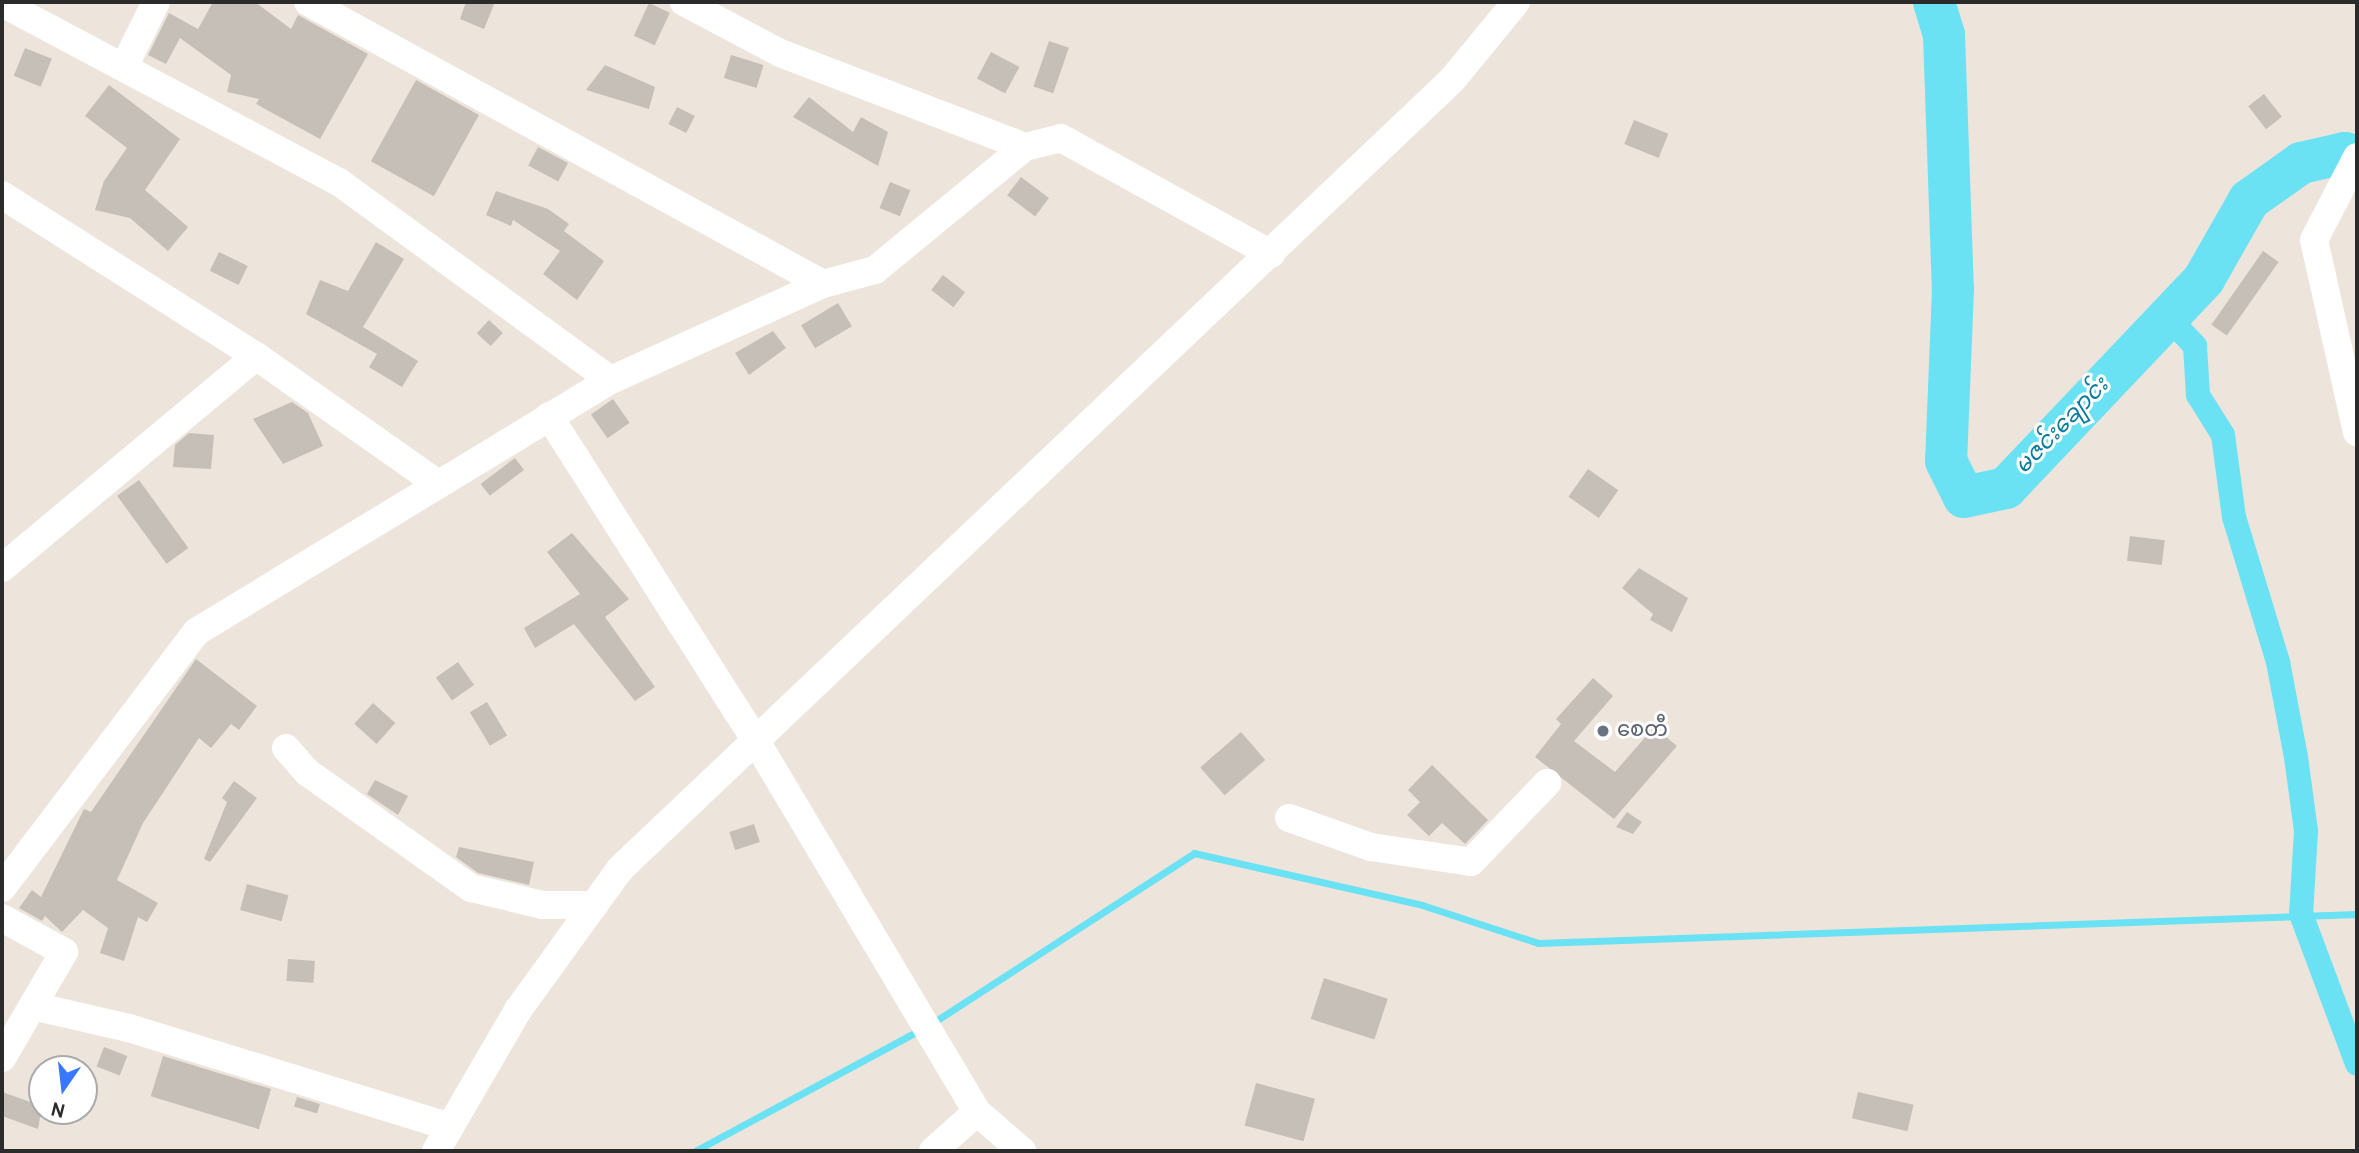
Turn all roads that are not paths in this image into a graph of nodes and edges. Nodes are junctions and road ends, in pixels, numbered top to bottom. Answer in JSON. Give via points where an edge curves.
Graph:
{"nodes":[{"id":1,"x":156,"y":2,"type":"edge"},
{"id":2,"x":308,"y":2,"type":"edge"},
{"id":3,"x":684,"y":2,"type":"edge"},
{"id":4,"x":1516,"y":2,"type":"edge"},
{"id":5,"x":2,"y":3,"type":"edge"},
{"id":6,"x":725,"y":12,"type":"edge"},
{"id":7,"x":125,"y":65,"type":"junction"},
{"id":8,"x":1025,"y":147,"type":"junction"},
{"id":9,"x":2357,"y":157,"type":"edge"},
{"id":10,"x":2,"y":195,"type":"edge"},
{"id":11,"x":1271,"y":254,"type":"junction"},
{"id":12,"x":823,"y":284,"type":"junction"},
{"id":13,"x":256,"y":356,"type":"junction"},
{"id":14,"x":611,"y":380,"type":"junction"},
{"id":15,"x":549,"y":416,"type":"junction"},
{"id":16,"x":2357,"y":432,"type":"edge"},
{"id":17,"x":438,"y":484,"type":"junction"},
{"id":18,"x":2,"y":568,"type":"edge"},
{"id":19,"x":753,"y":736,"type":"junction"},
{"id":20,"x":286,"y":748,"type":"dead end"},
{"id":21,"x":1547,"y":783,"type":"dead end"},
{"id":22,"x":1289,"y":818,"type":"dead end"},
{"id":23,"x":2,"y":888,"type":"edge"},
{"id":24,"x":594,"y":905,"type":"junction"},
{"id":25,"x":2,"y":918,"type":"edge"},
{"id":26,"x":37,"y":1007,"type":"junction"},
{"id":27,"x":2,"y":1058,"type":"edge"},
{"id":28,"x":977,"y":1112,"type":"junction"},
{"id":29,"x":450,"y":1127,"type":"junction"},
{"id":30,"x":436,"y":1151,"type":"edge"},
{"id":31,"x":933,"y":1151,"type":"edge"},
{"id":32,"x":1022,"y":1151,"type":"edge"}],
"edges":[{"from":1,"to":7,"type":"street"},
{"from":2,"to":12,"type":"street"},
{"from":3,"to":6,"type":"street"},
{"from":4,"to":11,"type":"street","via":[[1452,80]]},
{"from":5,"to":7,"type":"street"},
{"from":6,"to":8,"type":"street","via":[[780,53]]},
{"from":7,"to":14,"type":"street","via":[[339,182]]},
{"from":8,"to":11,"type":"street","via":[[1061,138]]},
{"from":8,"to":12,"type":"street","via":[[875,270]]},
{"from":9,"to":16,"type":"street","via":[[2314,240]]},
{"from":10,"to":13,"type":"street"},
{"from":11,"to":19,"type":"street"},
{"from":12,"to":14,"type":"street"},
{"from":13,"to":17,"type":"street"},
{"from":13,"to":18,"type":"street"},
{"from":14,"to":15,"type":"street"},
{"from":15,"to":17,"type":"street"},
{"from":15,"to":19,"type":"street"},
{"from":17,"to":23,"type":"street","via":[[196,632]]},
{"from":19,"to":24,"type":"street","via":[[620,869]]},
{"from":19,"to":28,"type":"street"},
{"from":20,"to":24,"type":"street","via":[[317,780],[471,888],[543,905]]},
{"from":21,"to":22,"type":"street","via":[[1471,862],[1371,847]]},
{"from":24,"to":29,"type":"street","via":[[518,1010]]},
{"from":25,"to":26,"type":"street","via":[[64,952]]},
{"from":26,"to":27,"type":"street"},
{"from":26,"to":29,"type":"street","via":[[129,1028]]},
{"from":28,"to":31,"type":"street"},
{"from":28,"to":32,"type":"street"},
{"from":29,"to":30,"type":"street"}]}
